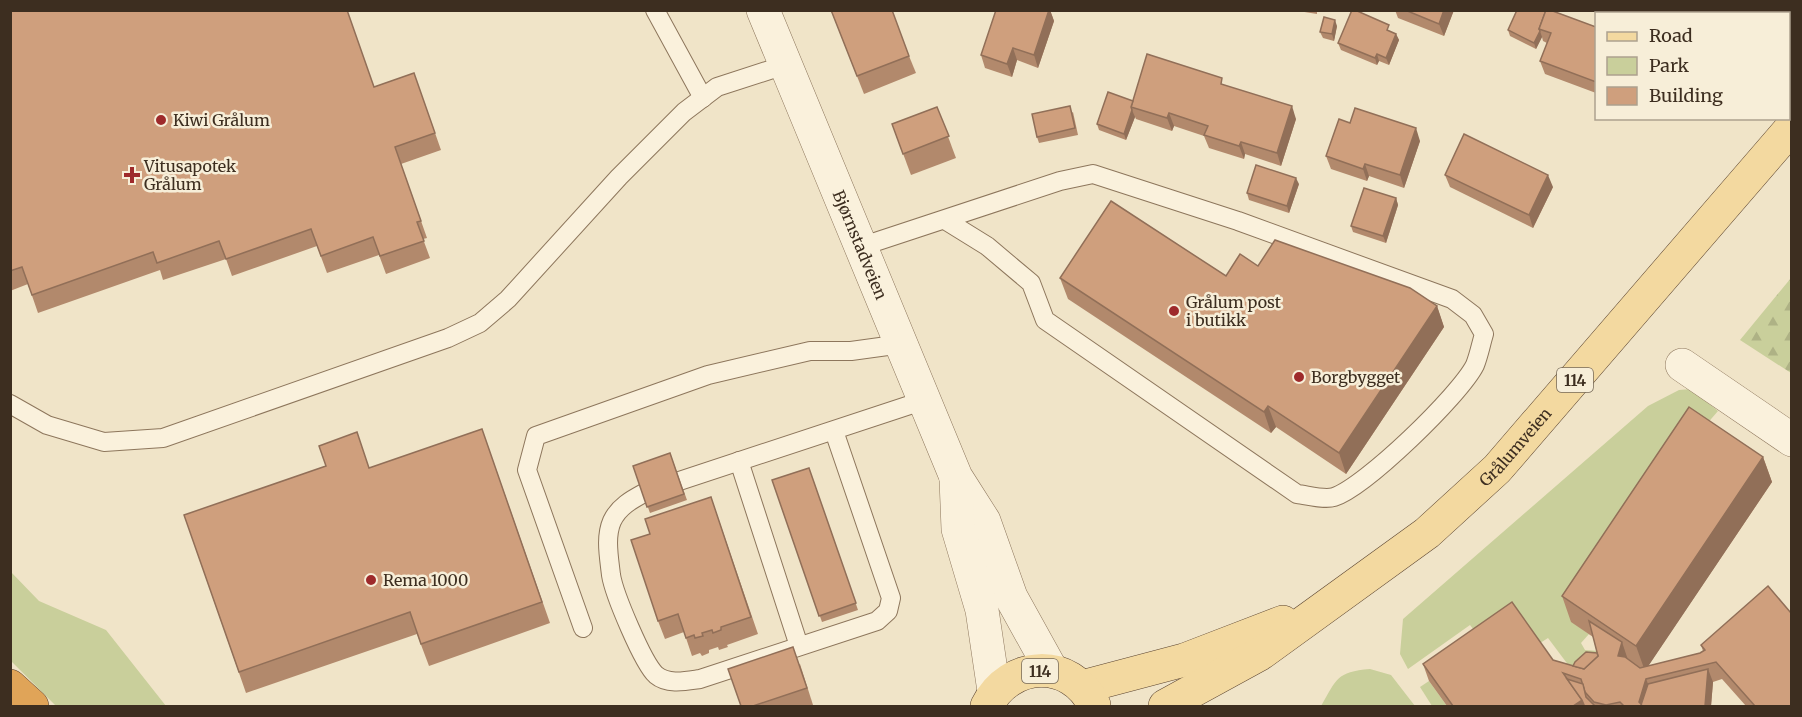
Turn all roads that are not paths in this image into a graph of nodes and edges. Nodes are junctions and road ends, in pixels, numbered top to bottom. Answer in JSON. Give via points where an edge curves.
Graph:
{"nodes":[{"id":1,"x":655,"y":10,"type":"edge"},
{"id":2,"x":763,"y":10,"type":"edge"},
{"id":3,"x":786,"y":66,"type":"junction"},
{"id":4,"x":703,"y":98,"type":"junction"},
{"id":5,"x":1791,"y":127,"type":"edge"},
{"id":6,"x":945,"y":220,"type":"junction"},
{"id":7,"x":860,"y":248,"type":"junction"},
{"id":8,"x":902,"y":344,"type":"junction"},
{"id":9,"x":1682,"y":365,"type":"dead end"},
{"id":10,"x":925,"y":400,"type":"junction"},
{"id":11,"x":10,"y":404,"type":"edge"},
{"id":12,"x":834,"y":431,"type":"junction"},
{"id":13,"x":1791,"y":440,"type":"edge"},
{"id":14,"x":739,"y":462,"type":"junction"},
{"id":15,"x":956,"y":477,"type":"junction"},
{"id":16,"x":1330,"y":604,"type":"junction"},
{"id":17,"x":582,"y":628,"type":"dead end"},
{"id":18,"x":799,"y":646,"type":"junction"},
{"id":19,"x":1052,"y":671,"type":"junction"},
{"id":20,"x":10,"y":686,"type":"edge"},
{"id":21,"x":1088,"y":697,"type":"edge"},
{"id":22,"x":991,"y":699,"type":"edge"},
{"id":23,"x":32,"y":706,"type":"edge"},
{"id":24,"x":1165,"y":706,"type":"edge"}],
"edges":[{"from":1,"to":4,"type":"lane"},
{"from":2,"to":3,"type":"street","name":"Bjørnstadveien"},
{"from":3,"to":4,"type":"lane","via":[[717,87]]},
{"from":3,"to":7,"type":"street","name":"Bjørnstadveien"},
{"from":4,"to":11,"type":"lane","via":[[684,111],[619,177],[508,299],[480,323],[448,338],[164,438],[104,442],[47,425]]},
{"from":5,"to":16,"type":"main road","name":"Grålumveien","number":"114","via":[[1497,469],[1427,533]]},
{"from":6,"to":6,"type":"lane","via":[[1060,181],[1093,174],[1452,298],[1473,315],[1484,334],[1474,366],[1450,396],[1361,482],[1332,498],[1297,494],[1045,320],[1031,283],[987,246]]},
{"from":6,"to":7,"type":"lane"},
{"from":7,"to":8,"type":"street","name":"Bjørnstadveien"},
{"from":8,"to":10,"type":"street","name":"Bjørnstadveien"},
{"from":8,"to":17,"type":"lane","via":[[851,351],[810,351],[708,375],[536,436],[528,470]]},
{"from":9,"to":13,"type":"street"},
{"from":10,"to":12,"type":"lane"},
{"from":10,"to":15,"type":"street","name":"Bjørnstadveien"},
{"from":12,"to":14,"type":"lane"},
{"from":12,"to":18,"type":"lane","via":[[891,598],[888,611],[877,621]]},
{"from":14,"to":18,"type":"lane"},
{"from":14,"to":18,"type":"lane","via":[[626,502],[613,519],[608,536],[612,578],[645,662],[657,676],[675,682],[700,679]]},
{"from":15,"to":19,"type":"street","name":"Bjørnstadveien","via":[[984,521],[1011,597]]},
{"from":15,"to":22,"type":"street","name":"Bjørnstadveien","via":[[958,529],[982,610]]},
{"from":16,"to":21,"type":"main road","name":"Grålumveien","number":"114"},
{"from":16,"to":24,"type":"main road","name":"Grålumveien","number":"114","via":[[1260,654]]},
{"from":19,"to":21,"type":"main road","number":"114","via":[[1068,677]]},
{"from":19,"to":22,"type":"main road","number":"114","via":[[1030,671],[1011,678]]},
{"from":20,"to":23,"type":"highway"}]}
